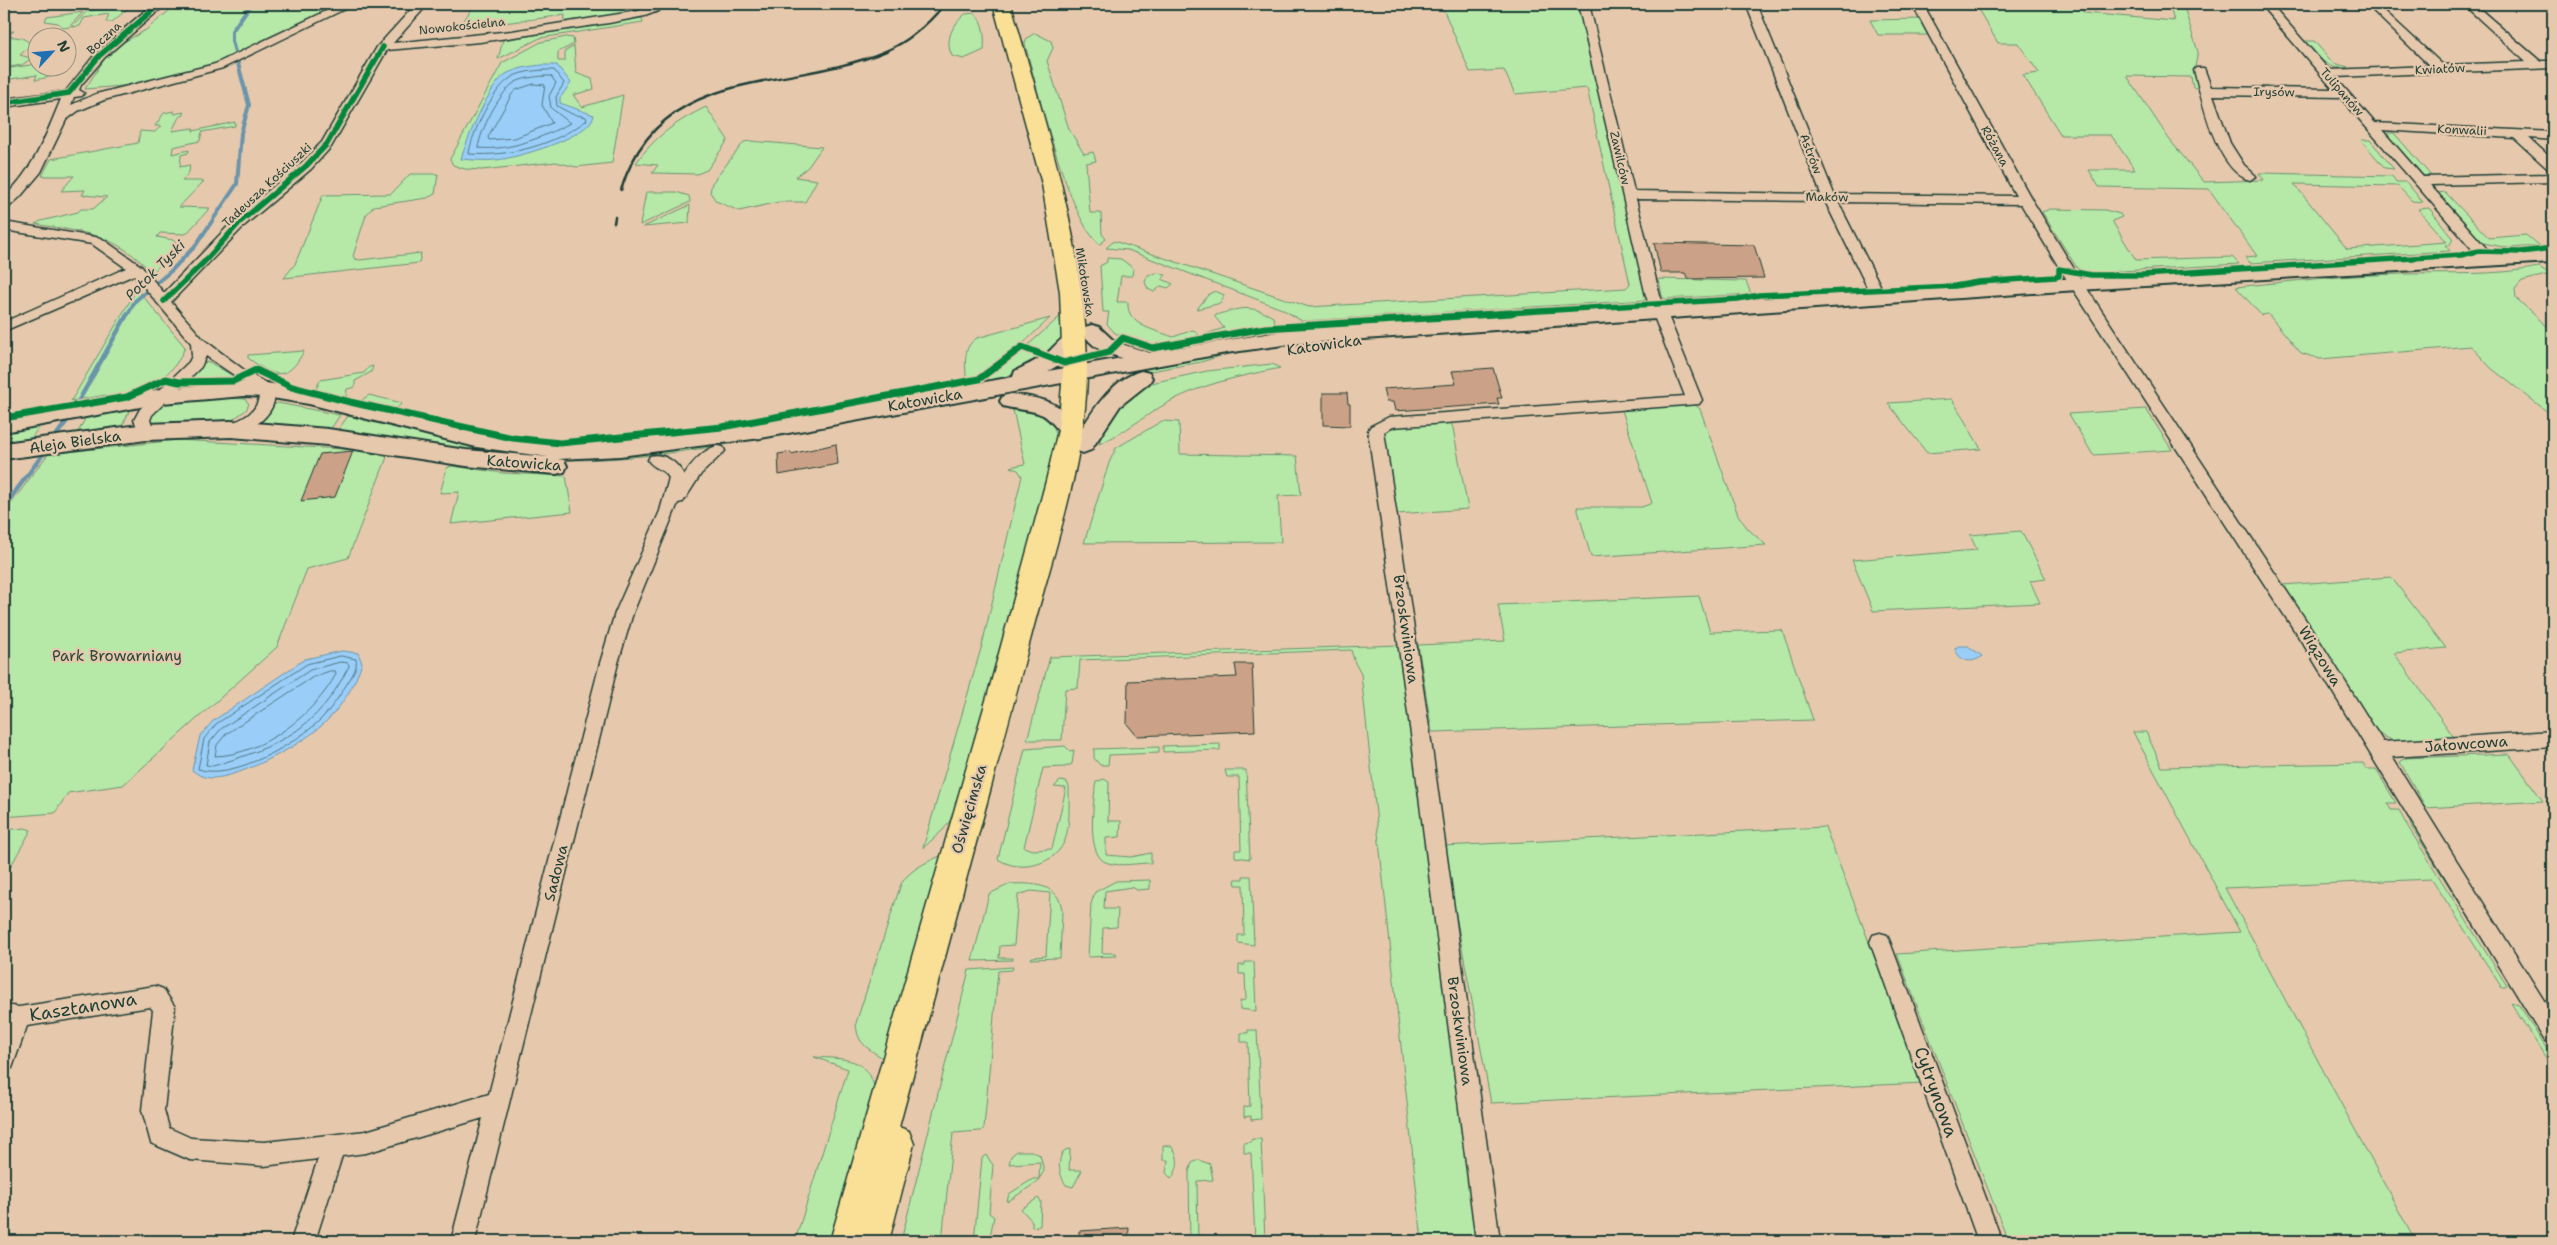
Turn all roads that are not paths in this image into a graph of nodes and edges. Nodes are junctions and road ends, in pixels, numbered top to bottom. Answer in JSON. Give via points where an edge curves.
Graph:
{"nodes":[{"id":1,"x":160,"y":4,"type":"edge"},
{"id":2,"x":349,"y":4,"type":"edge"},
{"id":3,"x":422,"y":4,"type":"edge"},
{"id":4,"x":657,"y":4,"type":"edge"},
{"id":5,"x":1002,"y":4,"type":"edge"},
{"id":6,"x":1583,"y":4,"type":"edge"},
{"id":7,"x":1752,"y":4,"type":"edge"},
{"id":8,"x":1918,"y":4,"type":"edge"},
{"id":9,"x":2265,"y":4,"type":"edge"},
{"id":10,"x":2371,"y":4,"type":"edge"},
{"id":11,"x":2468,"y":4,"type":"edge"},
{"id":12,"x":383,"y":47,"type":"junction"},
{"id":13,"x":2537,"y":64,"type":"junction"},
{"id":14,"x":2553,"y":64,"type":"edge"},
{"id":15,"x":2440,"y":69,"type":"junction"},
{"id":16,"x":2200,"y":70,"type":"dead end"},
{"id":17,"x":2326,"y":74,"type":"junction"},
{"id":18,"x":131,"y":88,"type":"junction"},
{"id":19,"x":2206,"y":91,"type":"junction"},
{"id":20,"x":2342,"y":92,"type":"junction"},
{"id":21,"x":70,"y":93,"type":"junction"},
{"id":22,"x":4,"y":103,"type":"edge"},
{"id":23,"x":61,"y":118,"type":"junction"},
{"id":24,"x":2371,"y":126,"type":"junction"},
{"id":25,"x":2516,"y":133,"type":"junction"},
{"id":26,"x":2553,"y":136,"type":"edge"},
{"id":27,"x":2553,"y":166,"type":"edge"},
{"id":28,"x":2250,"y":176,"type":"dead end"},
{"id":29,"x":2553,"y":178,"type":"edge"},
{"id":30,"x":2418,"y":181,"type":"junction"},
{"id":31,"x":1628,"y":195,"type":"junction"},
{"id":32,"x":1827,"y":197,"type":"junction"},
{"id":33,"x":2025,"y":200,"type":"junction"},
{"id":34,"x":4,"y":204,"type":"edge"},
{"id":35,"x":4,"y":226,"type":"edge"},
{"id":36,"x":2553,"y":256,"type":"edge"},
{"id":37,"x":2490,"y":261,"type":"junction"},
{"id":38,"x":136,"y":270,"type":"junction"},
{"id":39,"x":2078,"y":284,"type":"junction"},
{"id":40,"x":160,"y":296,"type":"junction"},
{"id":41,"x":1880,"y":299,"type":"junction"},
{"id":42,"x":1659,"y":312,"type":"junction"},
{"id":43,"x":1437,"y":326,"type":"junction"},
{"id":44,"x":4,"y":327,"type":"edge"},
{"id":45,"x":1083,"y":335,"type":"junction"},
{"id":46,"x":198,"y":342,"type":"junction"},
{"id":47,"x":1159,"y":358,"type":"junction"},
{"id":48,"x":1141,"y":378,"type":"junction"},
{"id":49,"x":1083,"y":380,"type":"junction"},
{"id":50,"x":266,"y":390,"type":"junction"},
{"id":51,"x":1011,"y":392,"type":"junction"},
{"id":52,"x":162,"y":396,"type":"junction"},
{"id":53,"x":4,"y":425,"type":"edge"},
{"id":54,"x":231,"y":429,"type":"junction"},
{"id":55,"x":146,"y":432,"type":"junction"},
{"id":56,"x":1077,"y":437,"type":"junction"},
{"id":57,"x":4,"y":451,"type":"edge"},
{"id":58,"x":717,"y":452,"type":"junction"},
{"id":59,"x":656,"y":460,"type":"junction"},
{"id":60,"x":668,"y":511,"type":"junction"},
{"id":61,"x":2553,"y":739,"type":"edge"},
{"id":62,"x":2378,"y":750,"type":"junction"},
{"id":63,"x":1880,"y":942,"type":"dead end"},
{"id":64,"x":11,"y":1016,"type":"edge"},
{"id":65,"x":2553,"y":1034,"type":"edge"},
{"id":66,"x":4,"y":1060,"type":"edge"},
{"id":67,"x":496,"y":1102,"type":"junction"},
{"id":68,"x":334,"y":1146,"type":"junction"},
{"id":69,"x":304,"y":1241,"type":"edge"},
{"id":70,"x":463,"y":1241,"type":"edge"},
{"id":71,"x":849,"y":1241,"type":"edge"},
{"id":72,"x":870,"y":1241,"type":"edge"},
{"id":73,"x":1488,"y":1241,"type":"edge"},
{"id":74,"x":1990,"y":1241,"type":"edge"}],
"edges":[{"from":1,"to":21,"type":"street","name":"Boczna","via":[[99,56]]},
{"from":2,"to":18,"type":"street","via":[[230,62]]},
{"from":3,"to":12,"type":"street","name":"Tadeusza Kościuszki"},
{"from":4,"to":12,"type":"street","name":"Nowokościelna","via":[[641,14],[575,26],[461,42]]},
{"from":5,"to":45,"type":"main road","name":"Mikołowska","via":[[1052,184],[1079,243],[1085,271]]},
{"from":6,"to":31,"type":"street","name":"Zawilców"},
{"from":7,"to":32,"type":"street","name":"Astrów"},
{"from":8,"to":33,"type":"street","name":"Różana"},
{"from":9,"to":17,"type":"street","name":"Tulipanów"},
{"from":10,"to":15,"type":"street"},
{"from":11,"to":13,"type":"street"},
{"from":12,"to":40,"type":"street","name":"Tadeusza Kościuszki","via":[[327,144],[240,222],[205,261]]},
{"from":13,"to":14,"type":"street","name":"Kwiatów"},
{"from":13,"to":15,"type":"street","name":"Kwiatów"},
{"from":15,"to":17,"type":"street","name":"Kwiatów"},
{"from":16,"to":19,"type":"street"},
{"from":17,"to":20,"type":"street","name":"Tulipanów"},
{"from":18,"to":21,"type":"street"},
{"from":18,"to":23,"type":"street","via":[[92,100]]},
{"from":19,"to":20,"type":"street","name":"Irysów"},
{"from":19,"to":28,"type":"street","via":[[2214,123],[2226,148]]},
{"from":20,"to":24,"type":"street","name":"Tulipanów"},
{"from":21,"to":22,"type":"street"},
{"from":21,"to":23,"type":"street","name":"Boczna","via":[[63,104]]},
{"from":23,"to":34,"type":"street","name":"Boczna","via":[[36,170]]},
{"from":24,"to":25,"type":"street","name":"Konwalii"},
{"from":24,"to":30,"type":"street","name":"Tulipanów"},
{"from":25,"to":26,"type":"street","name":"Konwalii"},
{"from":25,"to":27,"type":"street"},
{"from":29,"to":30,"type":"street"},
{"from":30,"to":37,"type":"street","name":"Tulipanów"},
{"from":31,"to":32,"type":"street","name":"Maków"},
{"from":31,"to":42,"type":"street","name":"Zawilców"},
{"from":32,"to":33,"type":"street","name":"Maków"},
{"from":32,"to":41,"type":"street","name":"Astrów"},
{"from":33,"to":39,"type":"street","name":"Różana"},
{"from":35,"to":38,"type":"street","via":[[96,242]]},
{"from":36,"to":37,"type":"main road","name":"Katowicka"},
{"from":37,"to":39,"type":"main road","name":"Katowicka"},
{"from":38,"to":40,"type":"street"},
{"from":38,"to":44,"type":"street"},
{"from":39,"to":41,"type":"main road","name":"Katowicka"},
{"from":39,"to":62,"type":"street","name":"Wiązowa","via":[[2186,447]]},
{"from":40,"to":46,"type":"street"},
{"from":41,"to":42,"type":"main road","name":"Katowicka"},
{"from":42,"to":43,"type":"main road","name":"Katowicka"},
{"from":42,"to":73,"type":"street","name":"Brzoskwiniowa","via":[[1694,400],[1389,422],[1376,430],[1422,741]]},
{"from":43,"to":47,"type":"main road","name":"Katowicka","via":[[1290,337]]},
{"from":43,"to":48,"type":"main road","name":"Katowicka"},
{"from":45,"to":47,"type":"main road","via":[[1112,350]]},
{"from":45,"to":49,"type":"main road","name":"Mikołowska"},
{"from":45,"to":51,"type":"main road"},
{"from":46,"to":50,"type":"street"},
{"from":46,"to":52,"type":"street","via":[[196,364]]},
{"from":47,"to":49,"type":"main road","name":"Katowicka"},
{"from":48,"to":49,"type":"main road","name":"Katowicka"},
{"from":48,"to":56,"type":"main road","via":[[1112,401]]},
{"from":49,"to":51,"type":"main road","name":"Katowicka"},
{"from":49,"to":56,"type":"main road","name":"Oświęcimska"},
{"from":50,"to":51,"type":"main road","name":"Katowicka","via":[[353,407],[476,439],[538,449],[578,451],[699,439]]},
{"from":50,"to":52,"type":"main road","name":"Aleja Bielska","via":[[220,390]]},
{"from":50,"to":54,"type":"street","name":"Katowicka","via":[[268,397],[262,411],[250,422]]},
{"from":51,"to":56,"type":"main road","via":[[1051,408]]},
{"from":51,"to":58,"type":"main road","name":"Katowicka"},
{"from":52,"to":53,"type":"main road","name":"Aleja Bielska"},
{"from":52,"to":55,"type":"street","via":[[145,413],[142,420]]},
{"from":54,"to":55,"type":"main road","name":"Katowicka"},
{"from":54,"to":59,"type":"main road","name":"Katowicka","via":[[328,437],[520,464],[568,466]]},
{"from":55,"to":57,"type":"main road","name":"Aleja Bielska"},
{"from":56,"to":71,"type":"main road","name":"Oświęcimska","via":[[1059,481]]},
{"from":56,"to":72,"type":"main road","name":"Oświęcimska"},
{"from":58,"to":59,"type":"main road","name":"Katowicka"},
{"from":58,"to":60,"type":"street","name":"Sadowa","via":[[695,470]]},
{"from":59,"to":60,"type":"street","name":"Sadowa","via":[[665,462],[676,473]]},
{"from":60,"to":67,"type":"street","name":"Sadowa","via":[[635,584],[614,647]]},
{"from":61,"to":62,"type":"street","name":"Jałowcowa"},
{"from":62,"to":65,"type":"street","name":"Wiązowa"},
{"from":63,"to":74,"type":"street","name":"Cytrynowa"},
{"from":64,"to":66,"type":"street","name":"Kasztanowa"},
{"from":64,"to":68,"type":"street","name":"Kasztanowa","via":[[155,996],[164,1007],[153,1110],[159,1135],[190,1148],[264,1154]]},
{"from":67,"to":68,"type":"street","name":"Kasztanowa","via":[[366,1142]]},
{"from":67,"to":70,"type":"street","name":"Sadowa","via":[[486,1156]]},
{"from":68,"to":69,"type":"street"}]}
